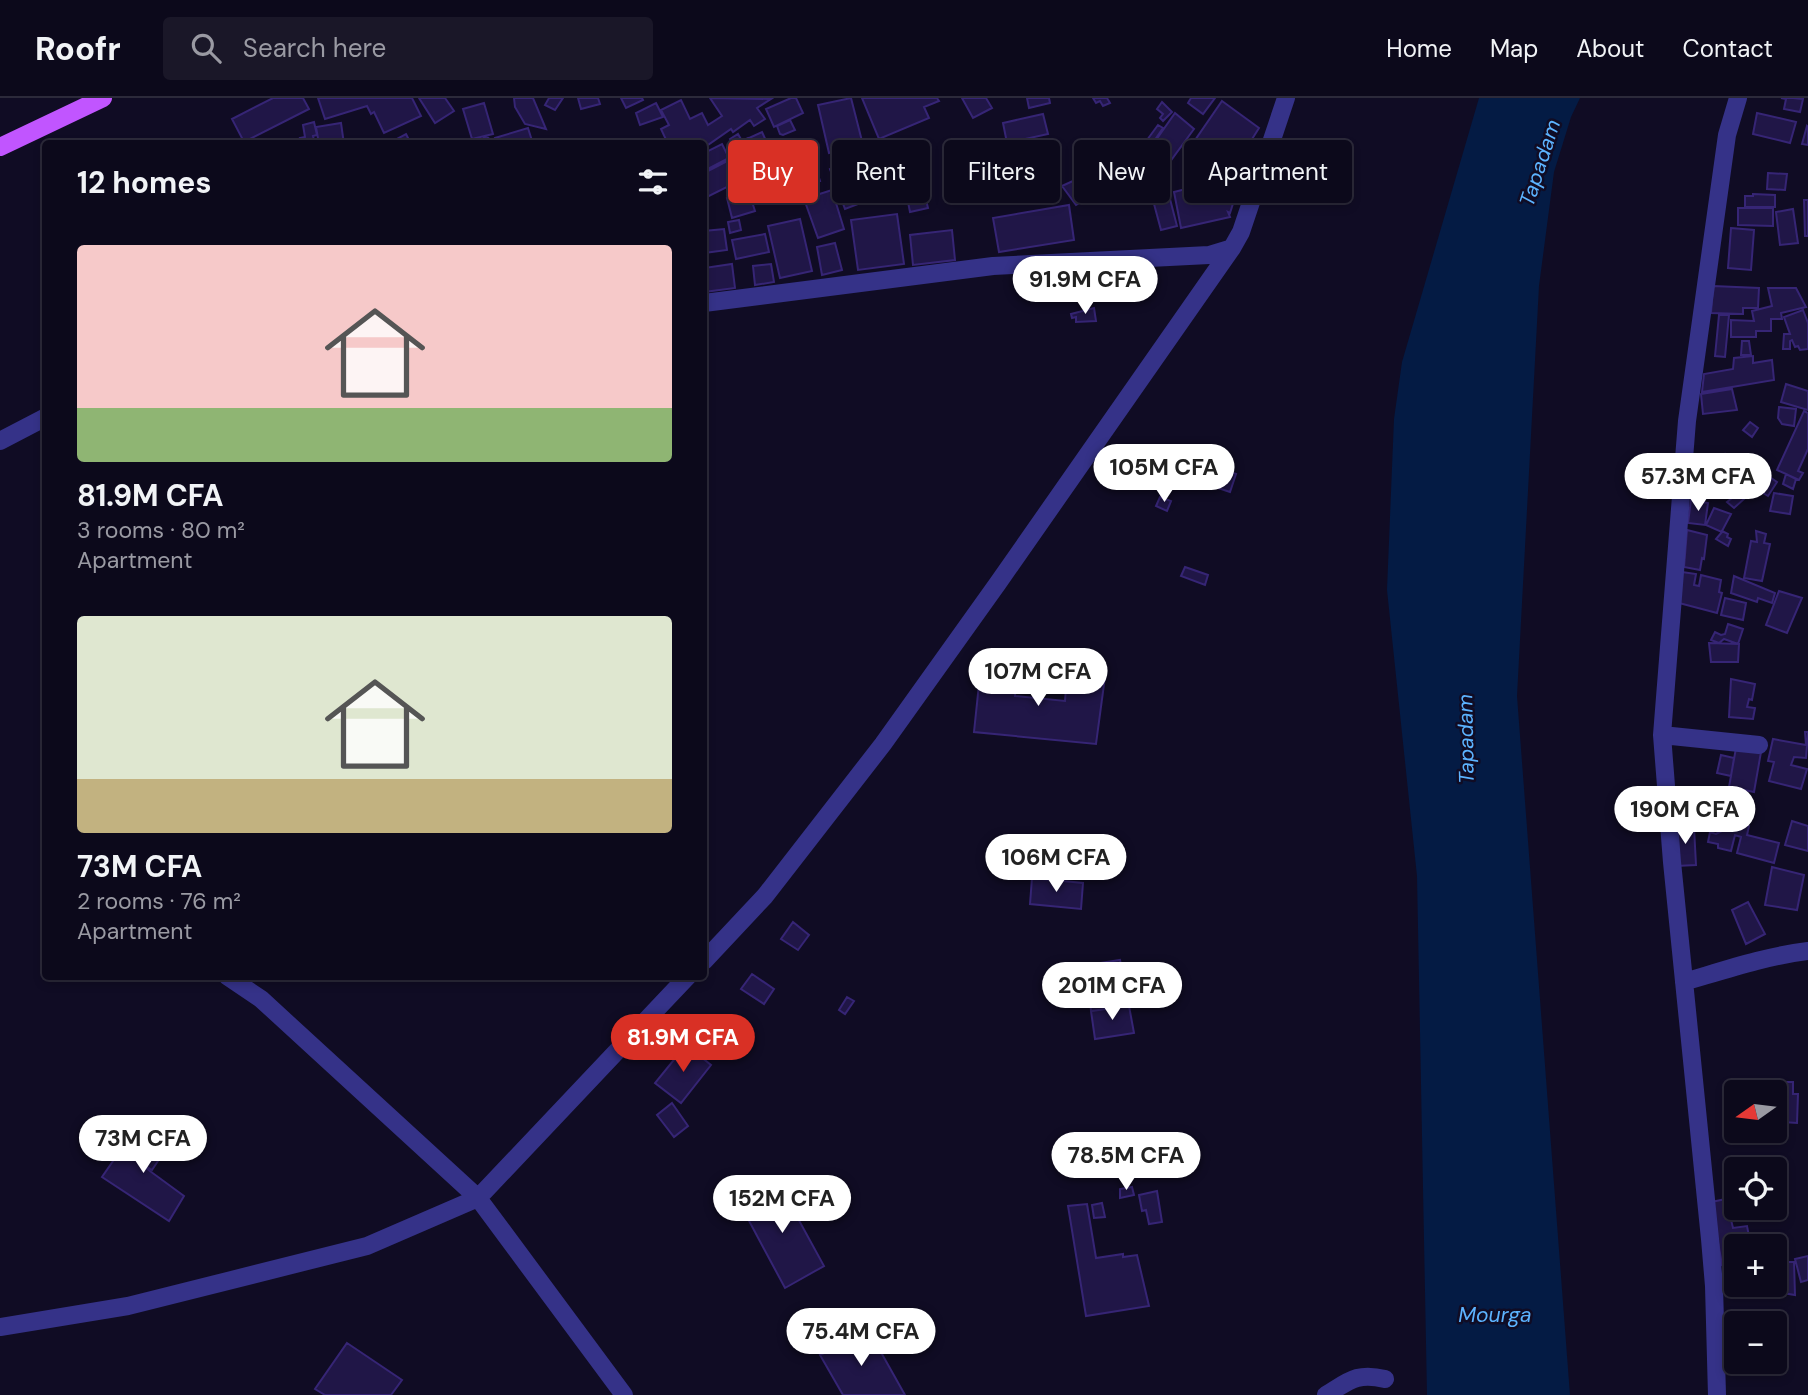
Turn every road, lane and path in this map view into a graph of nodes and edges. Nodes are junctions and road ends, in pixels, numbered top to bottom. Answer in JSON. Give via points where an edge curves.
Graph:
{"nodes":[{"id":1,"x":103,"y":98,"type":"edge"},
{"id":2,"x":1286,"y":98,"type":"edge"},
{"id":3,"x":1738,"y":98,"type":"edge"},
{"id":4,"x":0,"y":147,"type":"edge"},
{"id":5,"x":1232,"y":248,"type":"junction"},
{"id":6,"x":707,"y":303,"type":"edge"},
{"id":7,"x":42,"y":419,"type":"edge"},
{"id":8,"x":0,"y":441,"type":"edge"},
{"id":9,"x":1662,"y":735,"type":"junction"},
{"id":10,"x":1759,"y":745,"type":"dead end"},
{"id":11,"x":1808,"y":951,"type":"edge"},
{"id":12,"x":707,"y":958,"type":"edge"},
{"id":13,"x":233,"y":980,"type":"edge"},
{"id":14,"x":684,"y":980,"type":"edge"},
{"id":15,"x":1685,"y":982,"type":"junction"},
{"id":16,"x":478,"y":1198,"type":"junction"},
{"id":17,"x":0,"y":1327,"type":"edge"},
{"id":18,"x":1385,"y":1379,"type":"dead end"},
{"id":19,"x":624,"y":1395,"type":"edge"},
{"id":20,"x":1326,"y":1395,"type":"edge"},
{"id":21,"x":1717,"y":1395,"type":"edge"}],
"edges":[{"from":1,"to":4,"type":"main road"},
{"from":2,"to":5,"type":"street"},
{"from":3,"to":9,"type":"street","via":[[1727,135],[1688,421]]},
{"from":5,"to":6,"type":"street","via":[[1209,255],[993,266]]},
{"from":5,"to":12,"type":"street","via":[[883,744],[765,895]]},
{"from":7,"to":8,"type":"street"},
{"from":9,"to":10,"type":"street"},
{"from":9,"to":15,"type":"street"},
{"from":11,"to":15,"type":"street"},
{"from":13,"to":16,"type":"street","via":[[261,999]]},
{"from":14,"to":16,"type":"street"},
{"from":15,"to":21,"type":"street","via":[[1713,1275]]},
{"from":16,"to":17,"type":"street","via":[[367,1246],[128,1306]]},
{"from":16,"to":19,"type":"street"},
{"from":18,"to":20,"type":"street","via":[[1356,1377]]}]}
